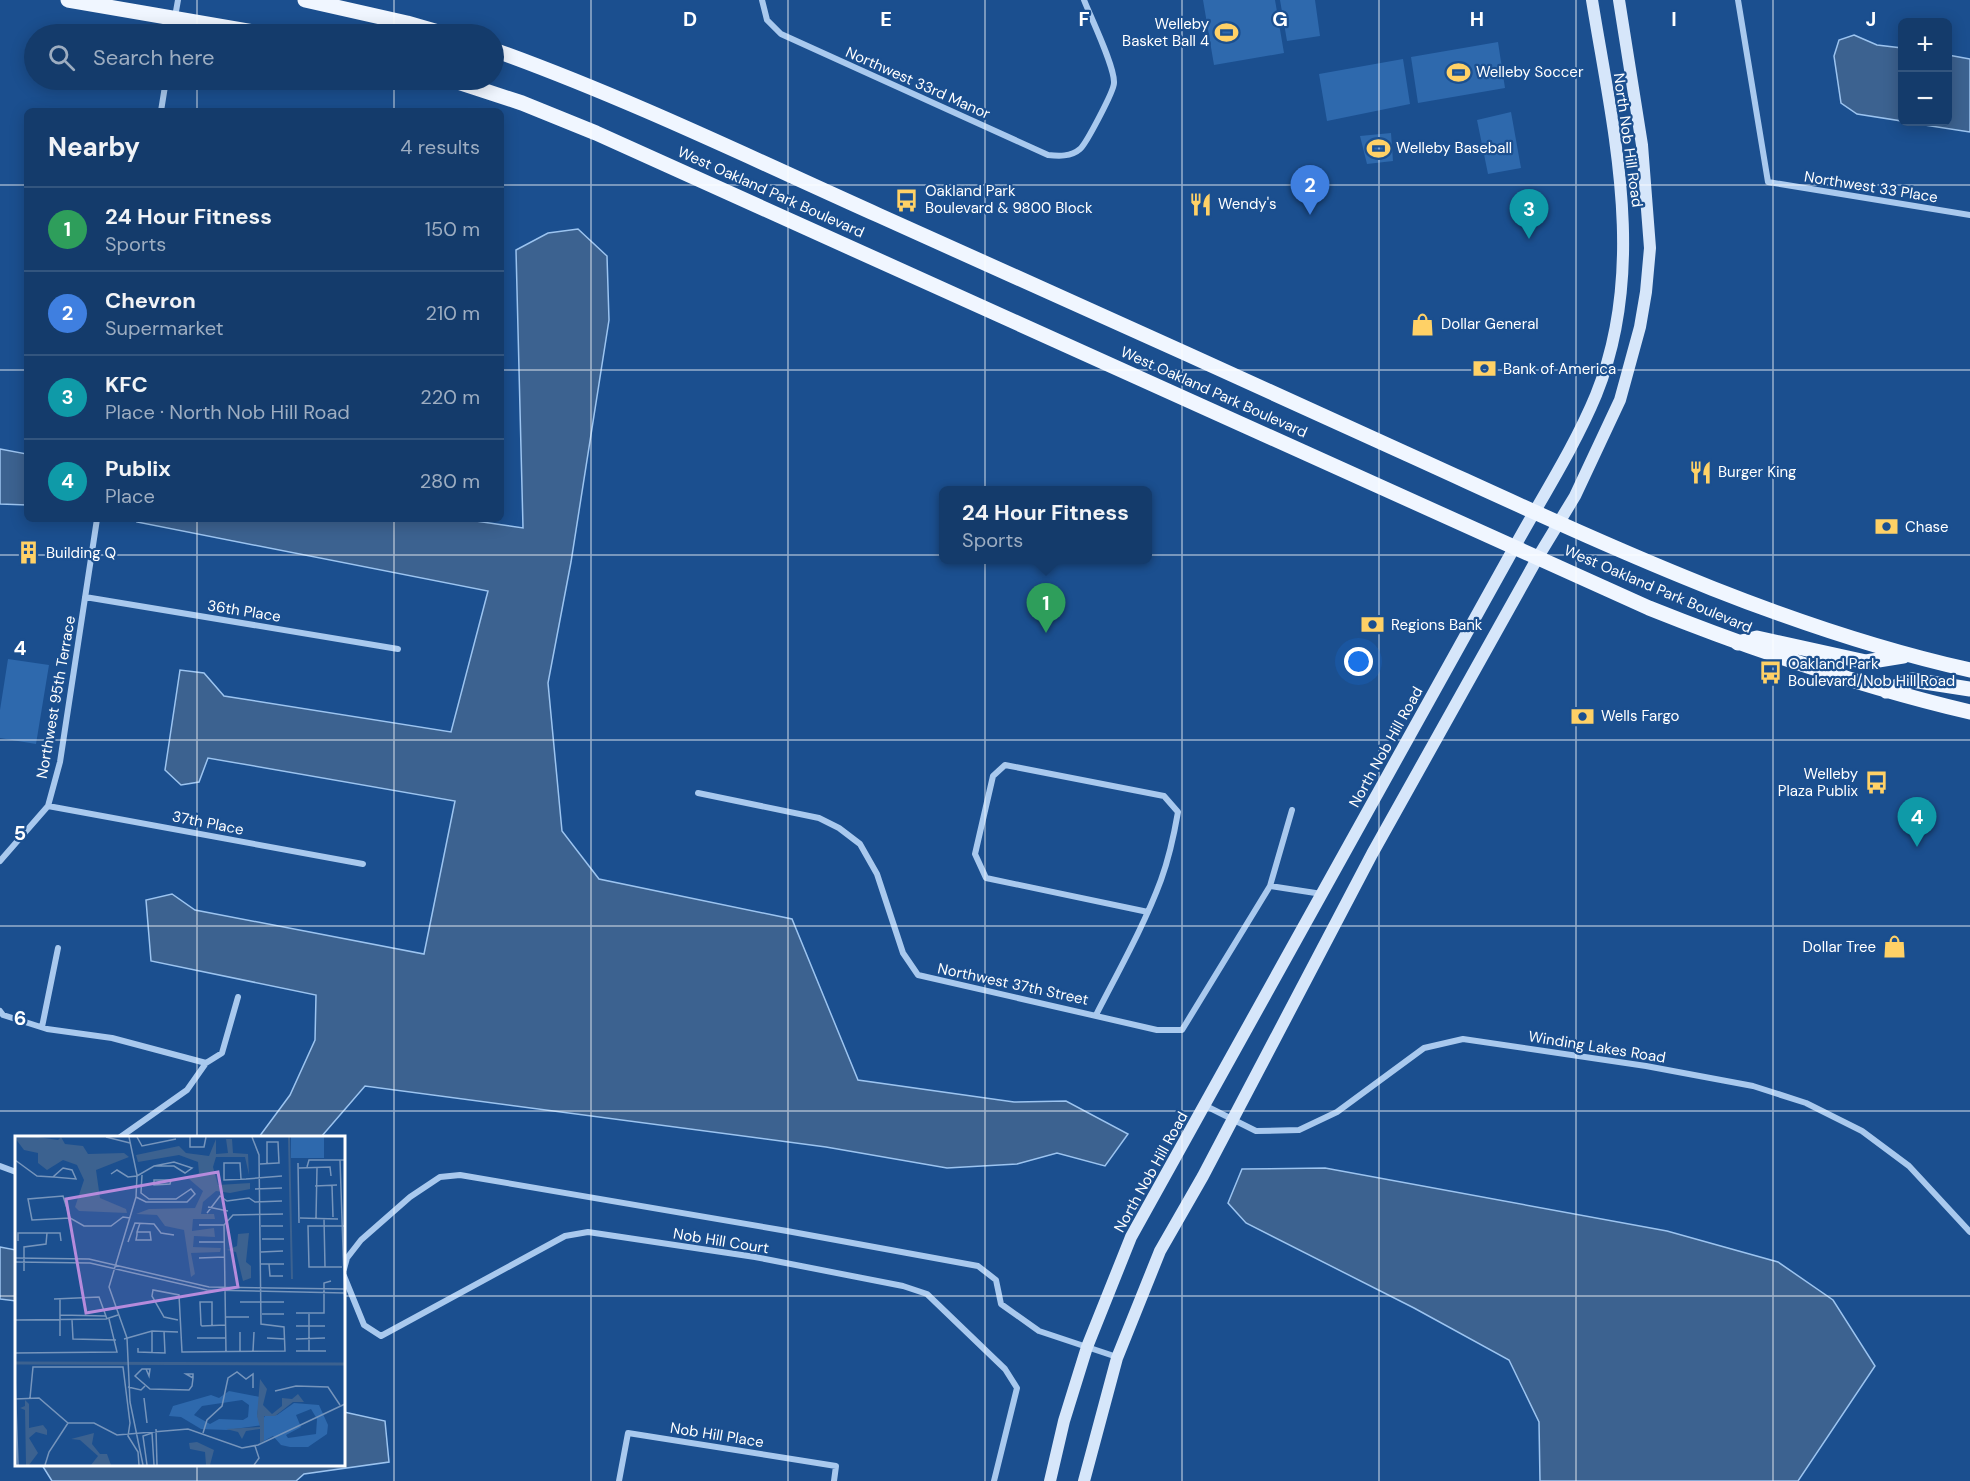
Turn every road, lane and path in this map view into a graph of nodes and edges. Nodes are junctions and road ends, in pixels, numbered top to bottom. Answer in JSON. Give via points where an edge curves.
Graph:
{"nodes":[{"id":1,"x":68,"y":0,"type":"edge"},
{"id":2,"x":178,"y":0,"type":"edge"},
{"id":3,"x":305,"y":0,"type":"edge"},
{"id":4,"x":762,"y":0,"type":"edge"},
{"id":5,"x":1084,"y":0,"type":"edge"},
{"id":6,"x":1592,"y":0,"type":"edge"},
{"id":7,"x":1619,"y":0,"type":"edge"},
{"id":8,"x":1738,"y":0,"type":"edge"},
{"id":9,"x":173,"y":18,"type":"junction"},
{"id":10,"x":173,"y":24,"type":"edge"},
{"id":11,"x":208,"y":24,"type":"edge"},
{"id":12,"x":411,"y":24,"type":"edge"},
{"id":13,"x":504,"y":54,"type":"edge"},
{"id":14,"x":164,"y":90,"type":"edge"},
{"id":15,"x":482,"y":90,"type":"edge"},
{"id":16,"x":161,"y":108,"type":"edge"},
{"id":17,"x":1970,"y":215,"type":"edge"},
{"id":18,"x":1534,"y":512,"type":"junction"},
{"id":19,"x":97,"y":522,"type":"edge"},
{"id":20,"x":1559,"y":523,"type":"junction"},
{"id":21,"x":1514,"y":548,"type":"junction"},
{"id":22,"x":1538,"y":557,"type":"junction"},
{"id":23,"x":85,"y":597,"type":"junction"},
{"id":24,"x":1738,"y":643,"type":"junction"},
{"id":25,"x":398,"y":649,"type":"dead end"},
{"id":26,"x":1907,"y":655,"type":"junction"},
{"id":27,"x":1970,"y":670,"type":"edge"},
{"id":28,"x":1970,"y":689,"type":"edge"},
{"id":29,"x":1886,"y":692,"type":"junction"},
{"id":30,"x":1970,"y":712,"type":"edge"},
{"id":31,"x":698,"y":793,"type":"dead end"},
{"id":32,"x":48,"y":806,"type":"junction"},
{"id":33,"x":1292,"y":810,"type":"dead end"},
{"id":34,"x":0,"y":861,"type":"edge"},
{"id":35,"x":363,"y":864,"type":"dead end"},
{"id":36,"x":1270,"y":886,"type":"junction"},
{"id":37,"x":1322,"y":894,"type":"junction"},
{"id":38,"x":1148,"y":912,"type":"junction"},
{"id":39,"x":58,"y":948,"type":"dead end"},
{"id":40,"x":238,"y":997,"type":"dead end"},
{"id":41,"x":0,"y":1011,"type":"edge"},
{"id":42,"x":1096,"y":1015,"type":"junction"},
{"id":43,"x":42,"y":1027,"type":"junction"},
{"id":44,"x":206,"y":1063,"type":"junction"},
{"id":45,"x":1204,"y":1105,"type":"junction"},
{"id":46,"x":1232,"y":1120,"type":"junction"},
{"id":47,"x":120,"y":1136,"type":"edge"},
{"id":48,"x":0,"y":1166,"type":"edge"},
{"id":49,"x":15,"y":1172,"type":"edge"},
{"id":50,"x":1970,"y":1231,"type":"edge"},
{"id":51,"x":345,"y":1265,"type":"edge"},
{"id":52,"x":345,"y":1278,"type":"edge"},
{"id":53,"x":1087,"y":1347,"type":"junction"},
{"id":54,"x":1117,"y":1358,"type":"junction"},
{"id":55,"x":619,"y":1481,"type":"edge"},
{"id":56,"x":834,"y":1481,"type":"edge"},
{"id":57,"x":994,"y":1481,"type":"edge"},
{"id":58,"x":1050,"y":1481,"type":"edge"},
{"id":59,"x":1084,"y":1481,"type":"edge"}],
"edges":[{"from":1,"to":9,"type":"main road"},
{"from":2,"to":9,"type":"street"},
{"from":3,"to":12,"type":"main road"},
{"from":4,"to":5,"type":"street","name":"Northwest 33rd Manor","via":[[767,20],[781,34],[1048,155],[1063,156],[1080,149],[1114,84]]},
{"from":6,"to":18,"type":"main road","name":"North Nob Hill Road","via":[[1621,181],[1622,284],[1596,394]]},
{"from":7,"to":20,"type":"main road","name":"North Nob Hill Road","via":[[1646,184],[1650,248],[1646,292],[1620,400]]},
{"from":8,"to":17,"type":"street","name":"Northwest 33 Place","via":[[1768,182]]},
{"from":9,"to":10,"type":"street"},
{"from":9,"to":11,"type":"main road"},
{"from":13,"to":18,"type":"main road","name":"West Oakland Park Boulevard","via":[[562,74],[702,135]]},
{"from":14,"to":16,"type":"street"},
{"from":15,"to":21,"type":"main road","name":"West Oakland Park Boulevard","via":[[596,133]]},
{"from":18,"to":20,"type":"main road","name":"West Oakland Park Boulevard"},
{"from":18,"to":21,"type":"main road","name":"North Nob Hill Road"},
{"from":19,"to":23,"type":"street","name":"Northwest 95th Terrace"},
{"from":20,"to":22,"type":"main road","name":"North Nob Hill Road"},
{"from":20,"to":26,"type":"main road","name":"West Oakland Park Boulevard","via":[[1739,600]]},
{"from":21,"to":22,"type":"main road","name":"West Oakland Park Boulevard"},
{"from":21,"to":37,"type":"main road","name":"North Nob Hill Road"},
{"from":22,"to":24,"type":"main road","name":"West Oakland Park Boulevard","via":[[1649,608]]},
{"from":22,"to":46,"type":"main road","name":"North Nob Hill Road","via":[[1366,864]]},
{"from":23,"to":25,"type":"street","name":"36th Place"},
{"from":23,"to":32,"type":"street","name":"Northwest 95th Terrace","via":[[60,762]]},
{"from":24,"to":26,"type":"main road","via":[[1757,638],[1866,662]]},
{"from":24,"to":29,"type":"main road","name":"West Oakland Park Boulevard"},
{"from":26,"to":27,"type":"main road","name":"West Oakland Park Boulevard"},
{"from":28,"to":29,"type":"main road","via":[[1912,680]]},
{"from":29,"to":30,"type":"main road","name":"West Oakland Park Boulevard"},
{"from":31,"to":42,"type":"street","name":"Northwest 37th Street","via":[[819,818],[861,844],[877,874],[903,953],[918,975]]},
{"from":32,"to":34,"type":"street","name":"Northwest 95th Terrace"},
{"from":32,"to":35,"type":"street","name":"37th Place"},
{"from":33,"to":36,"type":"street"},
{"from":36,"to":37,"type":"street"},
{"from":36,"to":42,"type":"street","name":"Northwest 37th Street","via":[[1182,1030],[1157,1030]]},
{"from":37,"to":45,"type":"main road","name":"North Nob Hill Road"},
{"from":38,"to":38,"type":"street","via":[[1162,879],[1178,812],[1164,796],[1005,765],[993,776],[975,854],[986,878]]},
{"from":38,"to":42,"type":"street"},
{"from":39,"to":43,"type":"street"},
{"from":40,"to":44,"type":"street","via":[[222,1053]]},
{"from":41,"to":43,"type":"street"},
{"from":43,"to":44,"type":"street","via":[[112,1038]]},
{"from":44,"to":47,"type":"street","via":[[187,1090]]},
{"from":45,"to":46,"type":"street","name":"Winding Lakes Road"},
{"from":45,"to":53,"type":"main road","name":"North Nob Hill Road","via":[[1131,1237]]},
{"from":46,"to":50,"type":"street","name":"Winding Lakes Road","via":[[1256,1131],[1299,1130],[1336,1112],[1424,1048],[1463,1039],[1646,1066],[1753,1086],[1806,1102],[1862,1131],[1909,1166]]},
{"from":46,"to":54,"type":"main road","name":"North Nob Hill Road","via":[[1160,1251]]},
{"from":48,"to":49,"type":"street"},
{"from":51,"to":53,"type":"street","name":"Nob Hill Court","via":[[361,1240],[410,1197],[440,1177],[460,1175],[978,1266],[996,1280],[1001,1304],[1039,1331]]},
{"from":52,"to":57,"type":"street","name":"Nob Hill Court","via":[[364,1325],[381,1336],[565,1236],[588,1232],[755,1257],[927,1293],[1005,1369],[1017,1388]]},
{"from":53,"to":54,"type":"street","name":"Nob Hill Court"},
{"from":53,"to":58,"type":"main road","name":"North Nob Hill Road"},
{"from":54,"to":59,"type":"main road","name":"North Nob Hill Road"},
{"from":55,"to":56,"type":"street","name":"Nob Hill Place","via":[[628,1433],[836,1466]]}]}
